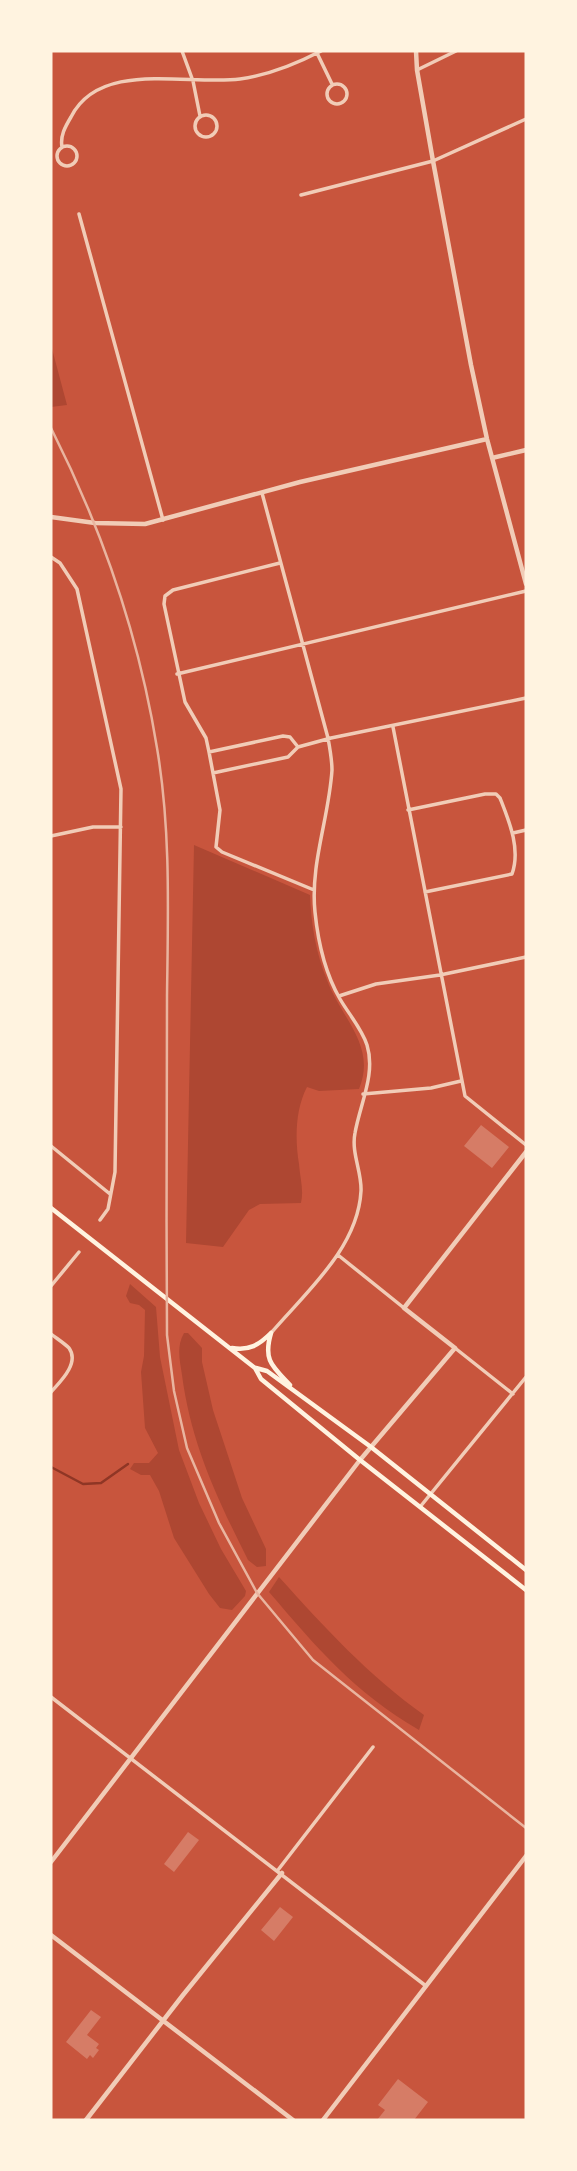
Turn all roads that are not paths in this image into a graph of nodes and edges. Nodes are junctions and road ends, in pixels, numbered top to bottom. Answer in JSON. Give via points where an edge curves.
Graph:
{"nodes":[{"id":1,"x":182,"y":51,"type":"edge"},
{"id":2,"x":416,"y":51,"type":"edge"},
{"id":3,"x":456,"y":51,"type":"edge"},
{"id":4,"x":319,"y":52,"type":"edge"},
{"id":5,"x":417,"y":70,"type":"junction"},
{"id":6,"x":193,"y":81,"type":"junction"},
{"id":7,"x":332,"y":84,"type":"junction"},
{"id":8,"x":200,"y":116,"type":"junction"},
{"id":9,"x":526,"y":119,"type":"edge"},
{"id":10,"x":62,"y":147,"type":"junction"},
{"id":11,"x":433,"y":161,"type":"junction"},
{"id":12,"x":301,"y":195,"type":"dead end"},
{"id":13,"x":79,"y":214,"type":"dead end"},
{"id":14,"x":487,"y":439,"type":"junction"},
{"id":15,"x":526,"y":450,"type":"edge"},
{"id":16,"x":492,"y":458,"type":"junction"},
{"id":17,"x":262,"y":492,"type":"junction"},
{"id":18,"x":51,"y":517,"type":"edge"},
{"id":19,"x":163,"y":520,"type":"junction"},
{"id":20,"x":51,"y":557,"type":"edge"},
{"id":21,"x":280,"y":563,"type":"junction"},
{"id":22,"x":526,"y":583,"type":"edge"},
{"id":23,"x":526,"y":591,"type":"edge"},
{"id":24,"x":302,"y":645,"type":"junction"},
{"id":25,"x":177,"y":674,"type":"junction"},
{"id":26,"x":526,"y":698,"type":"edge"},
{"id":27,"x":393,"y":727,"type":"junction"},
{"id":28,"x":328,"y":738,"type":"junction"},
{"id":29,"x":298,"y":747,"type":"junction"},
{"id":30,"x":209,"y":752,"type":"junction"},
{"id":31,"x":213,"y":773,"type":"junction"},
{"id":32,"x":408,"y":810,"type":"junction"},
{"id":33,"x":121,"y":827,"type":"junction"},
{"id":34,"x":526,"y":830,"type":"edge"},
{"id":35,"x":513,"y":833,"type":"junction"},
{"id":36,"x":51,"y":836,"type":"edge"},
{"id":37,"x":314,"y":890,"type":"junction"},
{"id":38,"x":424,"y":892,"type":"junction"},
{"id":39,"x":526,"y":957,"type":"edge"},
{"id":40,"x":440,"y":975,"type":"junction"},
{"id":41,"x":338,"y":996,"type":"junction"},
{"id":42,"x":461,"y":1082,"type":"junction"},
{"id":43,"x":363,"y":1094,"type":"junction"},
{"id":44,"x":526,"y":1145,"type":"edge"},
{"id":45,"x":51,"y":1146,"type":"edge"},
{"id":46,"x":526,"y":1152,"type":"edge"},
{"id":47,"x":110,"y":1194,"type":"junction"},
{"id":48,"x":51,"y":1208,"type":"edge"},
{"id":49,"x":100,"y":1220,"type":"dead end"},
{"id":50,"x":79,"y":1252,"type":"dead end"},
{"id":51,"x":338,"y":1255,"type":"junction"},
{"id":52,"x":51,"y":1286,"type":"edge"},
{"id":53,"x":404,"y":1308,"type":"junction"},
{"id":54,"x":271,"y":1333,"type":"junction"},
{"id":55,"x":51,"y":1334,"type":"edge"},
{"id":56,"x":229,"y":1348,"type":"junction"},
{"id":57,"x":455,"y":1348,"type":"junction"},
{"id":58,"x":255,"y":1368,"type":"junction"},
{"id":59,"x":526,"y":1377,"type":"edge"},
{"id":60,"x":51,"y":1392,"type":"edge"},
{"id":61,"x":298,"y":1394,"type":"junction"},
{"id":62,"x":513,"y":1394,"type":"junction"},
{"id":63,"x":371,"y":1447,"type":"junction"},
{"id":64,"x":360,"y":1460,"type":"junction"},
{"id":65,"x":432,"y":1494,"type":"junction"},
{"id":66,"x":420,"y":1507,"type":"junction"},
{"id":67,"x":526,"y":1570,"type":"edge"},
{"id":68,"x":526,"y":1590,"type":"edge"},
{"id":69,"x":51,"y":1696,"type":"edge"},
{"id":70,"x":373,"y":1747,"type":"dead end"},
{"id":71,"x":130,"y":1758,"type":"junction"},
{"id":72,"x":526,"y":1856,"type":"edge"},
{"id":73,"x":51,"y":1862,"type":"edge"},
{"id":74,"x":280,"y":1872,"type":"junction"},
{"id":75,"x":51,"y":1935,"type":"edge"},
{"id":76,"x":426,"y":1986,"type":"junction"},
{"id":77,"x":163,"y":2022,"type":"junction"},
{"id":78,"x":86,"y":2120,"type":"edge"},
{"id":79,"x":293,"y":2120,"type":"edge"},
{"id":80,"x":323,"y":2120,"type":"edge"}],
"edges":[{"from":1,"to":6,"type":"street"},
{"from":2,"to":5,"type":"street"},
{"from":3,"to":5,"type":"street"},
{"from":4,"to":6,"type":"street","via":[[262,75]]},
{"from":4,"to":7,"type":"street"},
{"from":5,"to":11,"type":"street"},
{"from":6,"to":8,"type":"street"},
{"from":6,"to":10,"type":"street","via":[[127,80],[107,86],[73,112],[62,133]]},
{"from":7,"to":7,"type":"street","via":[[326,96],[340,104],[347,90],[339,83]]},
{"from":8,"to":8,"type":"street","via":[[197,132],[202,136],[215,131],[215,121]]},
{"from":9,"to":11,"type":"street"},
{"from":10,"to":10,"type":"street","via":[[57,160],[71,166],[77,152]]},
{"from":11,"to":12,"type":"street"},
{"from":11,"to":14,"type":"street"},
{"from":13,"to":19,"type":"street"},
{"from":14,"to":16,"type":"street"},
{"from":14,"to":17,"type":"street"},
{"from":15,"to":16,"type":"street"},
{"from":16,"to":22,"type":"street"},
{"from":17,"to":19,"type":"street"},
{"from":17,"to":21,"type":"street"},
{"from":18,"to":19,"type":"street","via":[[136,525]]},
{"from":20,"to":33,"type":"street","via":[[77,589],[121,789]]},
{"from":21,"to":24,"type":"street"},
{"from":21,"to":25,"type":"street","via":[[173,590],[165,596]]},
{"from":23,"to":24,"type":"street"},
{"from":24,"to":25,"type":"street"},
{"from":24,"to":28,"type":"street"},
{"from":25,"to":30,"type":"street"},
{"from":26,"to":27,"type":"street"},
{"from":27,"to":28,"type":"street"},
{"from":27,"to":32,"type":"street"},
{"from":28,"to":29,"type":"street"},
{"from":28,"to":37,"type":"street","via":[[332,767]]},
{"from":29,"to":30,"type":"street","via":[[283,736]]},
{"from":29,"to":31,"type":"street","via":[[288,757]]},
{"from":30,"to":31,"type":"street"},
{"from":31,"to":37,"type":"street","via":[[220,810],[215,847]]},
{"from":32,"to":35,"type":"street","via":[[496,794]]},
{"from":32,"to":38,"type":"street"},
{"from":33,"to":36,"type":"street","via":[[93,827]]},
{"from":33,"to":47,"type":"street","via":[[115,1172]]},
{"from":34,"to":35,"type":"street"},
{"from":35,"to":38,"type":"street","via":[[516,864],[512,874]]},
{"from":37,"to":41,"type":"street","via":[[319,941]]},
{"from":38,"to":40,"type":"street"},
{"from":39,"to":40,"type":"street"},
{"from":40,"to":41,"type":"street","via":[[376,984]]},
{"from":40,"to":42,"type":"street"},
{"from":41,"to":43,"type":"street","via":[[367,1044],[369,1077]]},
{"from":42,"to":43,"type":"street"},
{"from":42,"to":44,"type":"street","via":[[465,1096]]},
{"from":43,"to":51,"type":"street","via":[[354,1137],[359,1207]]},
{"from":45,"to":47,"type":"street"},
{"from":46,"to":53,"type":"street"},
{"from":47,"to":49,"type":"street","via":[[108,1209]]},
{"from":48,"to":56,"type":"main road"},
{"from":50,"to":52,"type":"street"},
{"from":51,"to":53,"type":"street"},
{"from":51,"to":54,"type":"street"},
{"from":53,"to":57,"type":"street"},
{"from":54,"to":56,"type":"main road","via":[[250,1348]]},
{"from":54,"to":61,"type":"main road","via":[[267,1357]]},
{"from":55,"to":60,"type":"street","via":[[70,1349],[72,1359],[66,1375]]},
{"from":56,"to":58,"type":"main road"},
{"from":57,"to":62,"type":"street"},
{"from":57,"to":63,"type":"street"},
{"from":58,"to":61,"type":"main road","via":[[267,1371]]},
{"from":58,"to":64,"type":"main road","via":[[261,1379]]},
{"from":59,"to":62,"type":"street"},
{"from":61,"to":63,"type":"main road"},
{"from":62,"to":65,"type":"street"},
{"from":63,"to":64,"type":"street"},
{"from":63,"to":65,"type":"main road"},
{"from":64,"to":66,"type":"main road"},
{"from":64,"to":71,"type":"street"},
{"from":65,"to":66,"type":"street"},
{"from":65,"to":67,"type":"main road"},
{"from":66,"to":68,"type":"main road"},
{"from":69,"to":71,"type":"street"},
{"from":70,"to":74,"type":"street"},
{"from":71,"to":73,"type":"street"},
{"from":71,"to":74,"type":"street"},
{"from":72,"to":76,"type":"street"},
{"from":74,"to":76,"type":"street"},
{"from":74,"to":77,"type":"street"},
{"from":75,"to":77,"type":"street"},
{"from":76,"to":80,"type":"street"},
{"from":77,"to":78,"type":"street"},
{"from":77,"to":79,"type":"street"}]}
